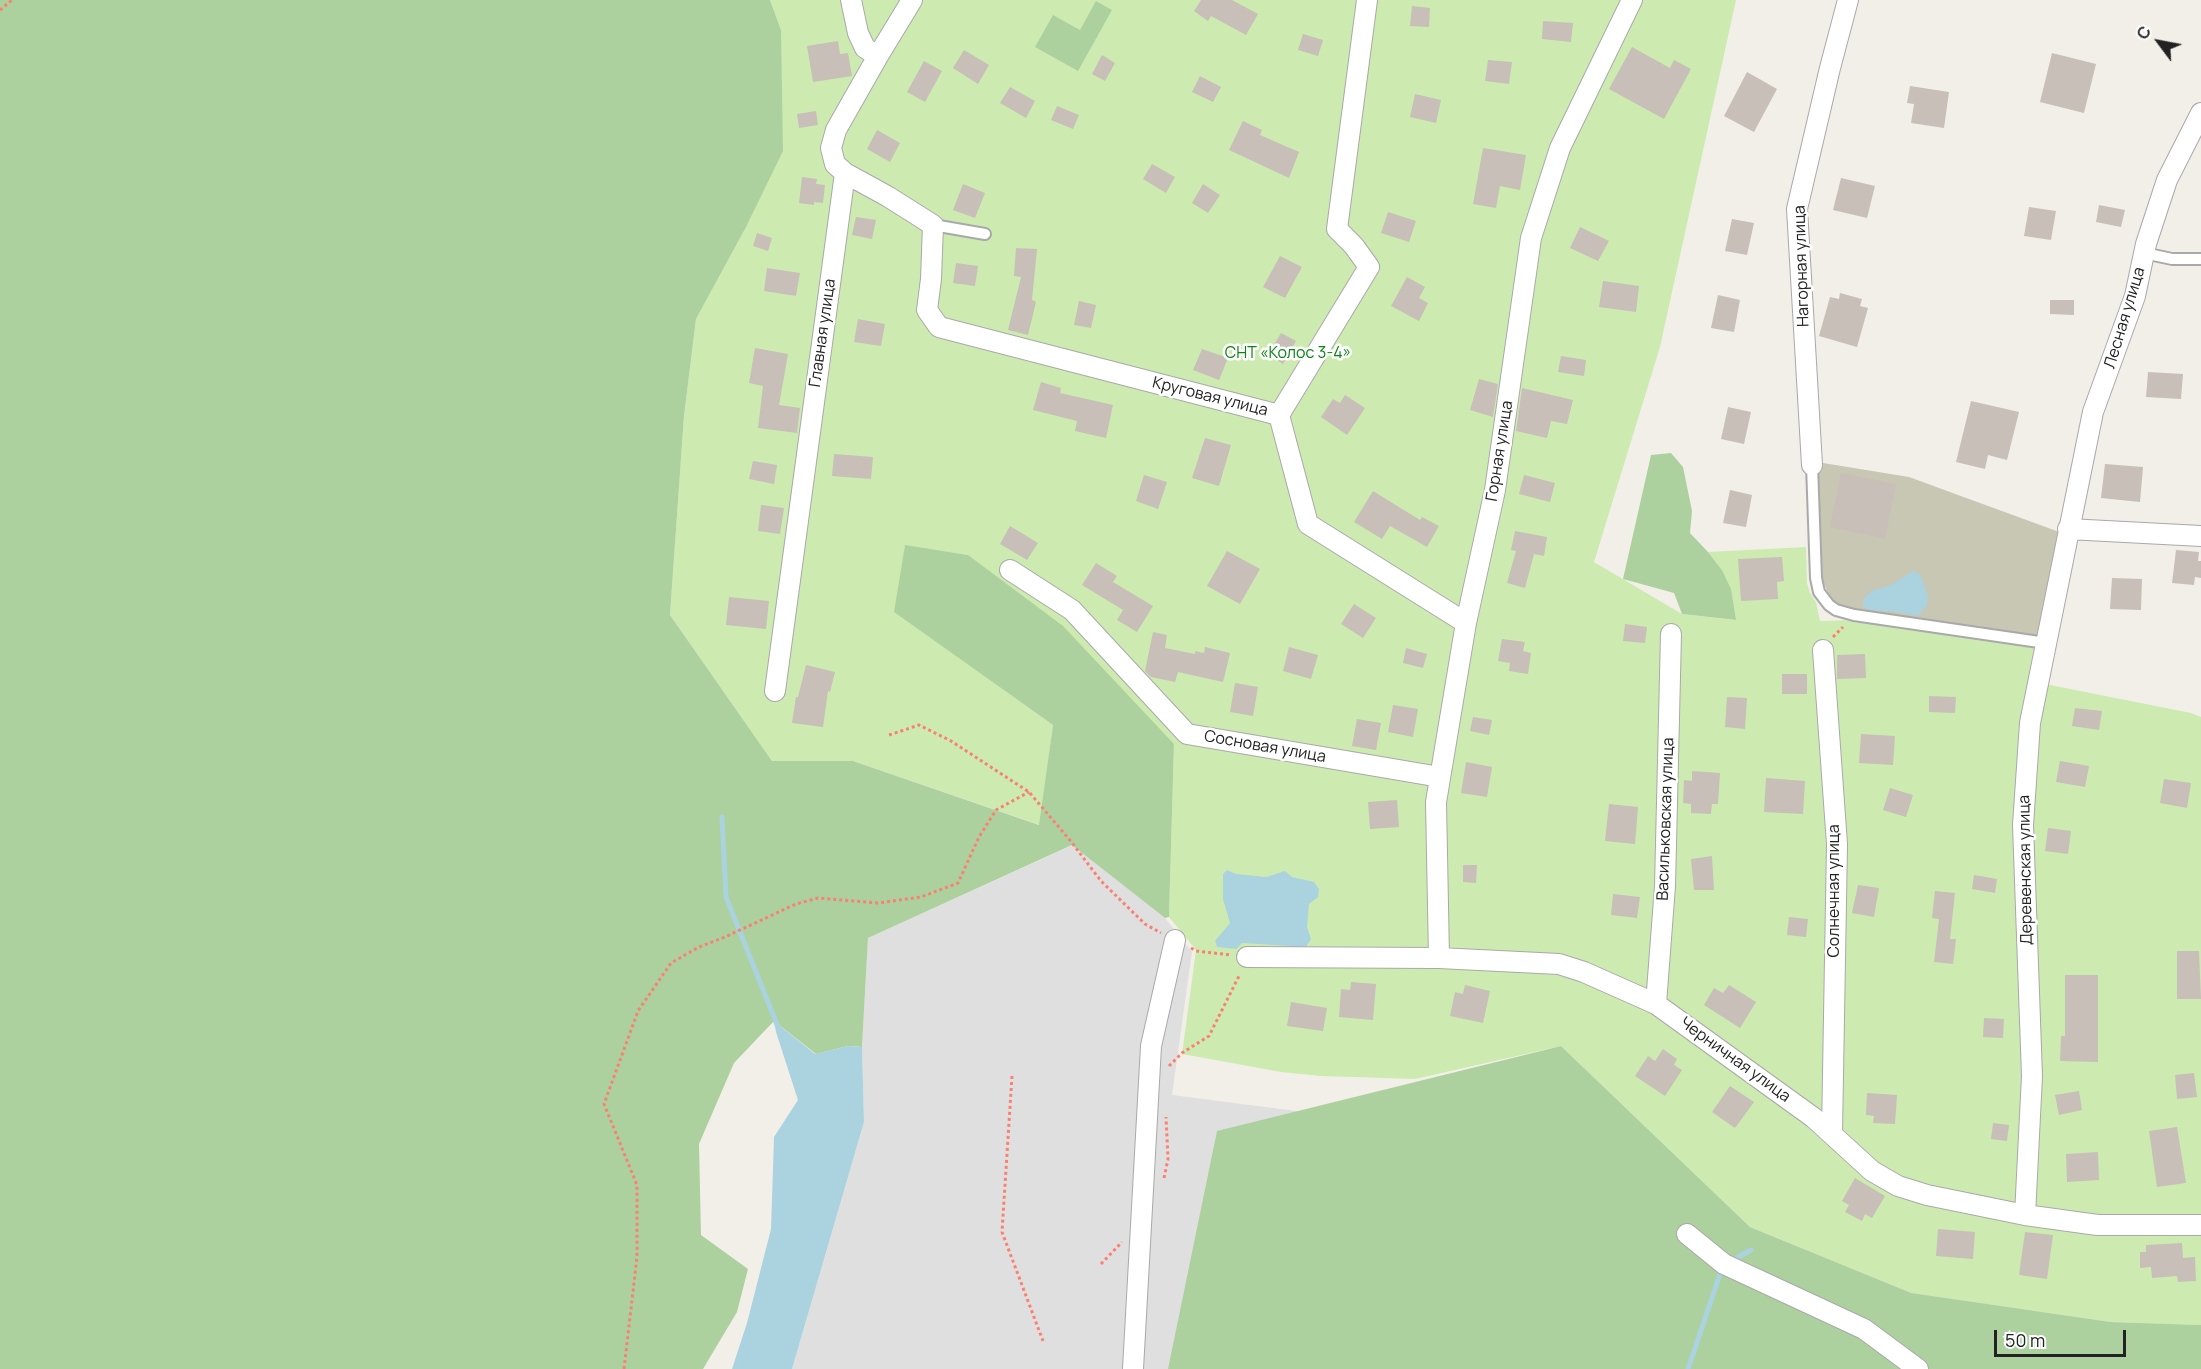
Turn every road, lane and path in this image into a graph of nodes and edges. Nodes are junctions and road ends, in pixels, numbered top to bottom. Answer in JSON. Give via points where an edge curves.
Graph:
{"nodes":[{"id":1,"x":12,"y":0,"type":"edge"},
{"id":2,"x":851,"y":0,"type":"edge"},
{"id":3,"x":912,"y":0,"type":"edge"},
{"id":4,"x":1367,"y":0,"type":"edge"},
{"id":5,"x":1632,"y":0,"type":"edge"},
{"id":6,"x":1848,"y":0,"type":"edge"},
{"id":7,"x":0,"y":10,"type":"edge"},
{"id":8,"x":878,"y":56,"type":"junction"},
{"id":9,"x":2201,"y":113,"type":"edge"},
{"id":10,"x":845,"y":173,"type":"junction"},
{"id":11,"x":933,"y":225,"type":"junction"},
{"id":12,"x":985,"y":234,"type":"dead end"},
{"id":13,"x":2144,"y":253,"type":"junction"},
{"id":14,"x":2201,"y":259,"type":"edge"},
{"id":15,"x":1279,"y":415,"type":"junction"},
{"id":16,"x":1812,"y":465,"type":"joint"},
{"id":17,"x":2076,"y":530,"type":"junction"},
{"id":18,"x":2201,"y":536,"type":"edge"},
{"id":19,"x":1010,"y":570,"type":"dead end"},
{"id":20,"x":1844,"y":613,"type":"junction"},
{"id":21,"x":1466,"y":623,"type":"junction"},
{"id":22,"x":1671,"y":634,"type":"dead end"},
{"id":23,"x":2046,"y":643,"type":"junction"},
{"id":24,"x":1823,"y":650,"type":"joint"},
{"id":25,"x":775,"y":691,"type":"dead end"},
{"id":26,"x":889,"y":735,"type":"dead end"},
{"id":27,"x":1440,"y":777,"type":"junction"},
{"id":28,"x":1029,"y":792,"type":"junction"},
{"id":29,"x":1175,"y":940,"type":"junction"},
{"id":30,"x":1439,"y":958,"type":"junction"},
{"id":31,"x":1245,"y":962,"type":"junction"},
{"id":32,"x":1656,"y":1004,"type":"junction"},
{"id":33,"x":1012,"y":1076,"type":"dead end"},
{"id":34,"x":1168,"y":1076,"type":"dead end"},
{"id":35,"x":1166,"y":1115,"type":"dead end"},
{"id":36,"x":1832,"y":1132,"type":"junction"},
{"id":37,"x":1162,"y":1185,"type":"dead end"},
{"id":38,"x":2025,"y":1215,"type":"junction"},
{"id":39,"x":1140,"y":1224,"type":"junction"},
{"id":40,"x":2201,"y":1225,"type":"edge"},
{"id":41,"x":1687,"y":1234,"type":"dead end"},
{"id":42,"x":1101,"y":1264,"type":"dead end"},
{"id":43,"x":1043,"y":1341,"type":"dead end"},
{"id":44,"x":624,"y":1369,"type":"edge"},
{"id":45,"x":1133,"y":1369,"type":"edge"},
{"id":46,"x":1918,"y":1369,"type":"edge"}],
"edges":[{"from":1,"to":7,"type":"path"},
{"from":2,"to":8,"type":"street","via":[[865,48]]},
{"from":3,"to":8,"type":"street"},
{"from":4,"to":15,"type":"street","name":"Круговая улица","via":[[1337,229],[1369,267]]},
{"from":5,"to":21,"type":"street","name":"Горная улица","via":[[1560,148],[1531,238],[1495,490]]},
{"from":6,"to":16,"type":"street","name":"Нагорная улица","via":[[1797,209]]},
{"from":8,"to":10,"type":"street","via":[[836,130],[831,148],[835,164]]},
{"from":9,"to":13,"type":"street","name":"Лесная улица","via":[[2167,180]]},
{"from":10,"to":11,"type":"street"},
{"from":10,"to":25,"type":"street","name":"Главная улица"},
{"from":11,"to":12,"type":"lane"},
{"from":11,"to":15,"type":"street","name":"Круговая улица","via":[[927,310],[939,327]]},
{"from":13,"to":14,"type":"lane","via":[[2172,259]]},
{"from":13,"to":17,"type":"street","name":"Лесная улица","via":[[2135,296],[2094,412]]},
{"from":15,"to":21,"type":"street","via":[[1308,524]]},
{"from":16,"to":20,"type":"lane","via":[[1816,578],[1823,599]]},
{"from":17,"to":18,"type":"street"},
{"from":17,"to":23,"type":"street","name":"Деревенская улица"},
{"from":19,"to":27,"type":"street","name":"Сосновая улица","via":[[1072,610],[1187,734]]},
{"from":20,"to":23,"type":"lane"},
{"from":20,"to":24,"type":"path","via":[[1844,625]]},
{"from":21,"to":27,"type":"street","name":"Горная улица"},
{"from":22,"to":32,"type":"street","name":"Васильковская улица","via":[[1665,886]]},
{"from":23,"to":38,"type":"street","name":"Деревенская улица","via":[[2030,723],[2023,825],[2032,1076]]},
{"from":24,"to":36,"type":"street","name":"Солнечная улица","via":[[1837,844]]},
{"from":26,"to":28,"type":"path","via":[[919,725]]},
{"from":27,"to":30,"type":"street","name":"Горная улица","via":[[1436,802]]},
{"from":28,"to":29,"type":"path","via":[[1101,881],[1145,924]]},
{"from":28,"to":44,"type":"path","via":[[996,810],[958,883],[921,897],[878,903],[818,898],[796,904],[670,963],[639,1011],[604,1104],[637,1185],[637,1257]]},
{"from":29,"to":31,"type":"path","via":[[1196,951]]},
{"from":29,"to":39,"type":"street","via":[[1151,1046]]},
{"from":30,"to":31,"type":"street","name":"Черничная улица"},
{"from":30,"to":32,"type":"street","name":"Черничная улица","via":[[1558,964]]},
{"from":31,"to":34,"type":"path","via":[[1209,1036],[1169,1065]]},
{"from":32,"to":36,"type":"street","name":"Черничная улица"},
{"from":33,"to":43,"type":"path","via":[[1002,1232]]},
{"from":35,"to":37,"type":"path","via":[[1168,1159]]},
{"from":36,"to":38,"type":"street","name":"Черничная улица","via":[[1872,1171],[1898,1186]]},
{"from":38,"to":40,"type":"street","name":"Черничная улица","via":[[2098,1225]]},
{"from":39,"to":42,"type":"path"},
{"from":39,"to":45,"type":"street"},
{"from":41,"to":46,"type":"street","via":[[1724,1264],[1864,1329]]}]}
